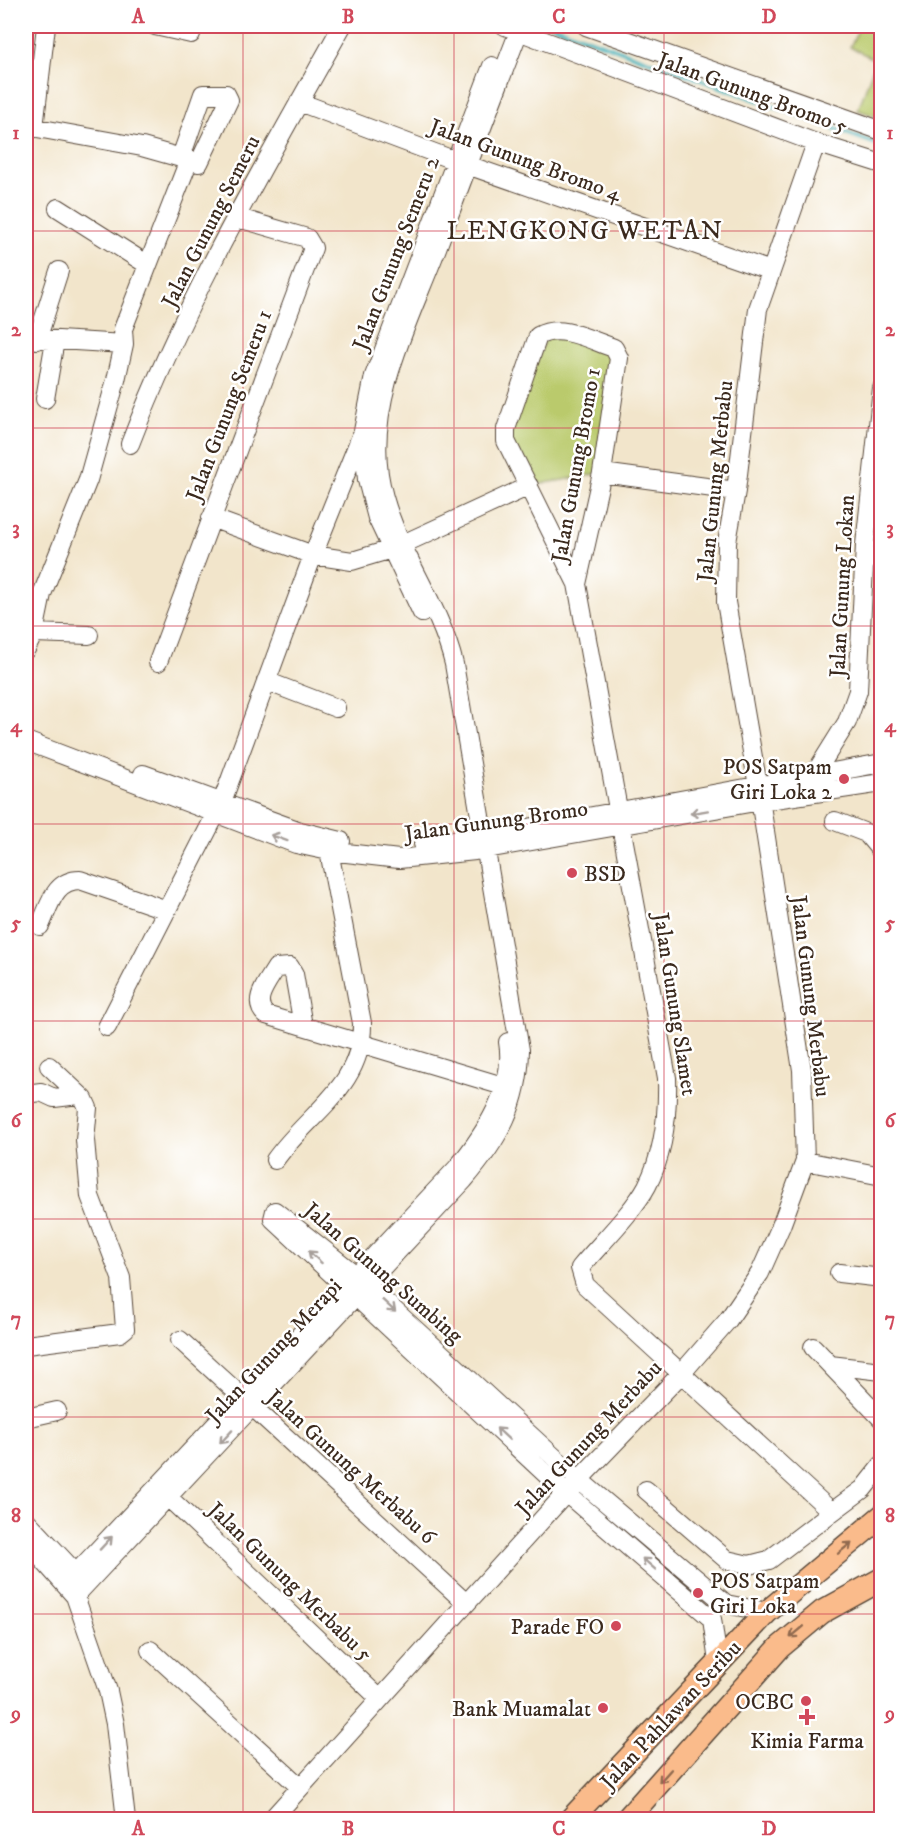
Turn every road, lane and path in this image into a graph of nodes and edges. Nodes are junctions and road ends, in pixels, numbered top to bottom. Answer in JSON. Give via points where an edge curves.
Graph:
{"nodes":[{"id":1,"x":46,"y":26,"type":"edge"},
{"id":2,"x":155,"y":26,"type":"edge"},
{"id":3,"x":342,"y":26,"type":"edge"},
{"id":4,"x":586,"y":26,"type":"edge"},
{"id":5,"x":610,"y":26,"type":"edge"},
{"id":6,"x":510,"y":28,"type":"edge"},
{"id":7,"x":191,"y":34,"type":"dead end"},
{"id":8,"x":299,"y":102,"type":"junction"},
{"id":9,"x":882,"y":123,"type":"edge"},
{"id":10,"x":30,"y":127,"type":"edge"},
{"id":11,"x":882,"y":131,"type":"edge"},
{"id":12,"x":816,"y":143,"type":"junction"},
{"id":13,"x":462,"y":163,"type":"junction"},
{"id":14,"x":882,"y":164,"type":"edge"},
{"id":15,"x":58,"y":208,"type":"dead end"},
{"id":16,"x":235,"y":216,"type":"junction"},
{"id":17,"x":147,"y":265,"type":"junction"},
{"id":18,"x":59,"y":271,"type":"dead end"},
{"id":19,"x":771,"y":271,"type":"junction"},
{"id":20,"x":31,"y":339,"type":"edge"},
{"id":21,"x":55,"y":340,"type":"junction"},
{"id":22,"x":124,"y":344,"type":"junction"},
{"id":23,"x":882,"y":388,"type":"edge"},
{"id":24,"x":45,"y":399,"type":"dead end"},
{"id":25,"x":381,"y":411,"type":"junction"},
{"id":26,"x":363,"y":431,"type":"junction"},
{"id":27,"x":130,"y":444,"type":"dead end"},
{"id":28,"x":602,"y":473,"type":"junction"},
{"id":29,"x":529,"y":486,"type":"junction"},
{"id":30,"x":736,"y":491,"type":"junction"},
{"id":31,"x":211,"y":518,"type":"junction"},
{"id":32,"x":398,"y":547,"type":"junction"},
{"id":33,"x":313,"y":555,"type":"junction"},
{"id":34,"x":577,"y":584,"type":"junction"},
{"id":35,"x":89,"y":635,"type":"dead end"},
{"id":36,"x":30,"y":641,"type":"edge"},
{"id":37,"x":158,"y":662,"type":"dead end"},
{"id":38,"x":266,"y":681,"type":"junction"},
{"id":39,"x":336,"y":708,"type":"dead end"},
{"id":40,"x":26,"y":740,"type":"edge"},
{"id":41,"x":882,"y":763,"type":"edge"},
{"id":42,"x":814,"y":775,"type":"junction"},
{"id":43,"x":882,"y":783,"type":"edge"},
{"id":44,"x":760,"y":794,"type":"junction"},
{"id":45,"x":219,"y":808,"type":"junction"},
{"id":46,"x":621,"y":818,"type":"junction"},
{"id":47,"x":835,"y":821,"type":"dead end"},
{"id":48,"x":479,"y":844,"type":"junction"},
{"id":49,"x":331,"y":846,"type":"junction"},
{"id":50,"x":882,"y":852,"type":"edge"},
{"id":51,"x":167,"y":910,"type":"junction"},
{"id":52,"x":40,"y":926,"type":"dead end"},
{"id":53,"x":107,"y":1026,"type":"dead end"},
{"id":54,"x":303,"y":1026,"type":"dead end"},
{"id":55,"x":362,"y":1044,"type":"junction"},
{"id":56,"x":49,"y":1066,"type":"dead end"},
{"id":57,"x":510,"y":1087,"type":"junction"},
{"id":58,"x":26,"y":1094,"type":"edge"},
{"id":59,"x":79,"y":1095,"type":"junction"},
{"id":60,"x":275,"y":1160,"type":"dead end"},
{"id":61,"x":805,"y":1161,"type":"junction"},
{"id":62,"x":882,"y":1176,"type":"edge"},
{"id":63,"x":839,"y":1273,"type":"dead end"},
{"id":64,"x":882,"y":1278,"type":"edge"},
{"id":65,"x":357,"y":1286,"type":"junction"},
{"id":66,"x":180,"y":1340,"type":"dead end"},
{"id":67,"x":26,"y":1345,"type":"edge"},
{"id":68,"x":813,"y":1347,"type":"dead end"},
{"id":69,"x":830,"y":1365,"type":"junction"},
{"id":70,"x":882,"y":1371,"type":"edge"},
{"id":71,"x":680,"y":1375,"type":"junction"},
{"id":72,"x":247,"y":1403,"type":"junction"},
{"id":73,"x":57,"y":1411,"type":"dead end"},
{"id":74,"x":26,"y":1418,"type":"edge"},
{"id":75,"x":882,"y":1419,"type":"edge"},
{"id":76,"x":882,"y":1465,"type":"edge"},
{"id":77,"x":572,"y":1486,"type":"junction"},
{"id":78,"x":646,"y":1490,"type":"dead end"},
{"id":79,"x":169,"y":1498,"type":"junction"},
{"id":80,"x":832,"y":1512,"type":"junction"},
{"id":81,"x":882,"y":1516,"type":"edge"},
{"id":82,"x":29,"y":1536,"type":"edge"},
{"id":83,"x":882,"y":1579,"type":"edge"},
{"id":84,"x":76,"y":1585,"type":"junction"},
{"id":85,"x":466,"y":1603,"type":"junction"},
{"id":86,"x":767,"y":1612,"type":"junction"},
{"id":87,"x":150,"y":1650,"type":"dead end"},
{"id":88,"x":718,"y":1662,"type":"junction"},
{"id":89,"x":380,"y":1699,"type":"junction"},
{"id":90,"x":300,"y":1787,"type":"junction"},
{"id":91,"x":126,"y":1820,"type":"edge"},
{"id":92,"x":271,"y":1820,"type":"edge"},
{"id":93,"x":570,"y":1820,"type":"edge"},
{"id":94,"x":626,"y":1820,"type":"edge"}],
"edges":[{"from":1,"to":10,"type":"street"},
{"from":2,"to":7,"type":"street"},
{"from":3,"to":8,"type":"street","name":"Jalan Gunung Semeru"},
{"from":4,"to":11,"type":"street"},
{"from":5,"to":9,"type":"street"},
{"from":6,"to":12,"type":"street","name":"Jalan Gunung Bromo 5"},
{"from":6,"to":13,"type":"street","name":"Jalan Gunung Semeru 2"},
{"from":8,"to":13,"type":"street","name":"Jalan Gunung Bromo 4"},
{"from":8,"to":16,"type":"street","name":"Jalan Gunung Semeru"},
{"from":10,"to":17,"type":"street","via":[[185,159]]},
{"from":12,"to":14,"type":"street","name":"Jalan Gunung Bromo 5"},
{"from":12,"to":19,"type":"street","name":"Jalan Gunung Merbabu"},
{"from":13,"to":19,"type":"street","name":"Jalan Gunung Bromo 4"},
{"from":13,"to":25,"type":"street","name":"Jalan Gunung Semeru 2","via":[[387,381]]},
{"from":13,"to":26,"type":"street","name":"Jalan Gunung Semeru 2","via":[[374,376]]},
{"from":15,"to":17,"type":"street"},
{"from":16,"to":27,"type":"street","name":"Jalan Gunung Semeru"},
{"from":16,"to":31,"type":"street","name":"Jalan Gunung Semeru 1","via":[[307,238],[313,248]]},
{"from":17,"to":22,"type":"street","via":[[123,329]]},
{"from":18,"to":20,"type":"street"},
{"from":19,"to":30,"type":"street","name":"Jalan Gunung Merbabu","via":[[758,309]]},
{"from":20,"to":21,"type":"street"},
{"from":21,"to":22,"type":"street"},
{"from":21,"to":24,"type":"street"},
{"from":22,"to":36,"type":"street","via":[[91,470],[42,594]]},
{"from":23,"to":42,"type":"street","name":"Jalan Gunung Lokan","via":[[865,545],[858,691],[847,722]]},
{"from":25,"to":26,"type":"street","name":"Jalan Gunung Semeru 2"},
{"from":25,"to":32,"type":"street","name":"Jalan Gunung Semeru 2","via":[[376,446],[379,477]]},
{"from":26,"to":32,"type":"street","name":"Jalan Gunung Semeru 2","via":[[367,480],[377,518]]},
{"from":26,"to":33,"type":"street","name":"Jalan Gunung Semeru 2"},
{"from":28,"to":29,"type":"street","name":"Jalan Gunung Bromo 1","via":[[618,352],[563,330],[549,329],[538,336],[506,429],[506,441]]},
{"from":28,"to":30,"type":"street"},
{"from":28,"to":34,"type":"street","name":"Jalan Gunung Bromo 1"},
{"from":29,"to":32,"type":"street"},
{"from":29,"to":34,"type":"street","name":"Jalan Gunung Bromo 1"},
{"from":30,"to":44,"type":"street","name":"Jalan Gunung Merbabu","via":[[727,542],[726,602]]},
{"from":31,"to":33,"type":"street"},
{"from":31,"to":37,"type":"street","name":"Jalan Gunung Semeru 1"},
{"from":32,"to":33,"type":"street","via":[[352,561]]},
{"from":32,"to":48,"type":"street","name":"Jalan Gunung Semeru 2","via":[[443,666]]},
{"from":33,"to":38,"type":"street","name":"Jalan Gunung Semeru 2"},
{"from":34,"to":46,"type":"street","name":"Jalan Gunung Bromo 1"},
{"from":35,"to":36,"type":"street"},
{"from":38,"to":39,"type":"street"},
{"from":38,"to":45,"type":"street","name":"Jalan Gunung Semeru 2"},
{"from":40,"to":45,"type":"street","name":"Jalan Gunung Bromo","via":[[47,740]]},
{"from":41,"to":42,"type":"street","name":"Jalan Gunung Bromo"},
{"from":42,"to":44,"type":"street","name":"Jalan Gunung Bromo"},
{"from":43,"to":44,"type":"street","name":"Jalan Gunung Bromo"},
{"from":44,"to":46,"type":"street","name":"Jalan Gunung Bromo"},
{"from":44,"to":61,"type":"street","name":"Jalan Gunung Merbabu","via":[[802,1070]]},
{"from":45,"to":49,"type":"street","name":"Jalan Gunung Bromo"},
{"from":45,"to":51,"type":"street","name":"Jalan Gunung Semeru 2"},
{"from":46,"to":48,"type":"street","name":"Jalan Gunung Bromo"},
{"from":46,"to":71,"type":"street","name":"Jalan Gunung Slamet","via":[[667,1078],[668,1111],[647,1186],[580,1268],[581,1279]]},
{"from":47,"to":50,"type":"street","via":[[866,833]]},
{"from":48,"to":49,"type":"street","name":"Jalan Gunung Bromo"},
{"from":48,"to":57,"type":"street","name":"Jalan Gunung Merapi","via":[[509,1047]]},
{"from":49,"to":55,"type":"street","via":[[362,1023]]},
{"from":51,"to":52,"type":"street","via":[[80,880],[68,880],[60,884]]},
{"from":51,"to":53,"type":"street","name":"Jalan Gunung Semeru 2"},
{"from":54,"to":55,"type":"street"},
{"from":55,"to":57,"type":"street"},
{"from":55,"to":60,"type":"street","via":[[340,1088]]},
{"from":56,"to":59,"type":"street"},
{"from":57,"to":65,"type":"street","name":"Jalan Gunung Merapi","via":[[479,1142]]},
{"from":58,"to":59,"type":"street","via":[[41,1092],[54,1098]]},
{"from":59,"to":67,"type":"street","via":[[88,1108],[85,1140],[90,1196],[121,1278],[125,1329],[120,1333]]},
{"from":61,"to":62,"type":"street"},
{"from":61,"to":71,"type":"street","name":"Jalan Gunung Merbabu","via":[[760,1273],[728,1320]]},
{"from":63,"to":64,"type":"street"},
{"from":65,"to":72,"type":"street","name":"Jalan Gunung Merapi"},
{"from":65,"to":77,"type":"street","name":"Jalan Gunung Sumbing"},
{"from":66,"to":72,"type":"street","name":"Jalan Gunung Merbabu 6"},
{"from":68,"to":69,"type":"street"},
{"from":69,"to":70,"type":"street"},
{"from":69,"to":75,"type":"street"},
{"from":71,"to":77,"type":"street","name":"Jalan Gunung Merbabu"},
{"from":71,"to":80,"type":"street","name":"Jalan Gunung Slamet"},
{"from":72,"to":79,"type":"street","name":"Jalan Gunung Merapi","one_way":true},
{"from":84,"to":72,"type":"street","name":"Jalan Gunung Merapi","one_way":true},
{"from":72,"to":85,"type":"street","name":"Jalan Gunung Merbabu 6"},
{"from":73,"to":74,"type":"street"},
{"from":76,"to":80,"type":"street","via":[[862,1489]]},
{"from":77,"to":85,"type":"street","name":"Jalan Gunung Merbabu"},
{"from":77,"to":86,"type":"street","name":"Jalan Gunung Sumbing","via":[[728,1605]]},
{"from":88,"to":77,"type":"street","name":"Jalan Gunung Sumbing","one_way":true,"via":[[712,1619]]},
{"from":78,"to":80,"type":"street","via":[[727,1560],[742,1566],[769,1560]]},
{"from":79,"to":84,"type":"street","name":"Jalan Gunung Merapi"},
{"from":79,"to":89,"type":"street","name":"Jalan Gunung Merbabu 5"},
{"from":86,"to":81,"type":"main road","name":"Jalan Pahlawan Seribu","one_way":true},
{"from":82,"to":84,"type":"street"},
{"from":83,"to":94,"type":"main road","name":"Jalan Pahlawan Seribu","one_way":true,"via":[[822,1612],[780,1647]]},
{"from":84,"to":91,"type":"street","via":[[113,1713]]},
{"from":85,"to":89,"type":"street","name":"Jalan Gunung Merbabu"},
{"from":86,"to":88,"type":"main road","name":"Jalan Pahlawan Seribu"},
{"from":87,"to":90,"type":"street"},
{"from":88,"to":93,"type":"main road","name":"Jalan Pahlawan Seribu"},
{"from":89,"to":90,"type":"street","name":"Jalan Gunung Merbabu"},
{"from":90,"to":92,"type":"street","name":"Jalan Gunung Merbabu"}]}
